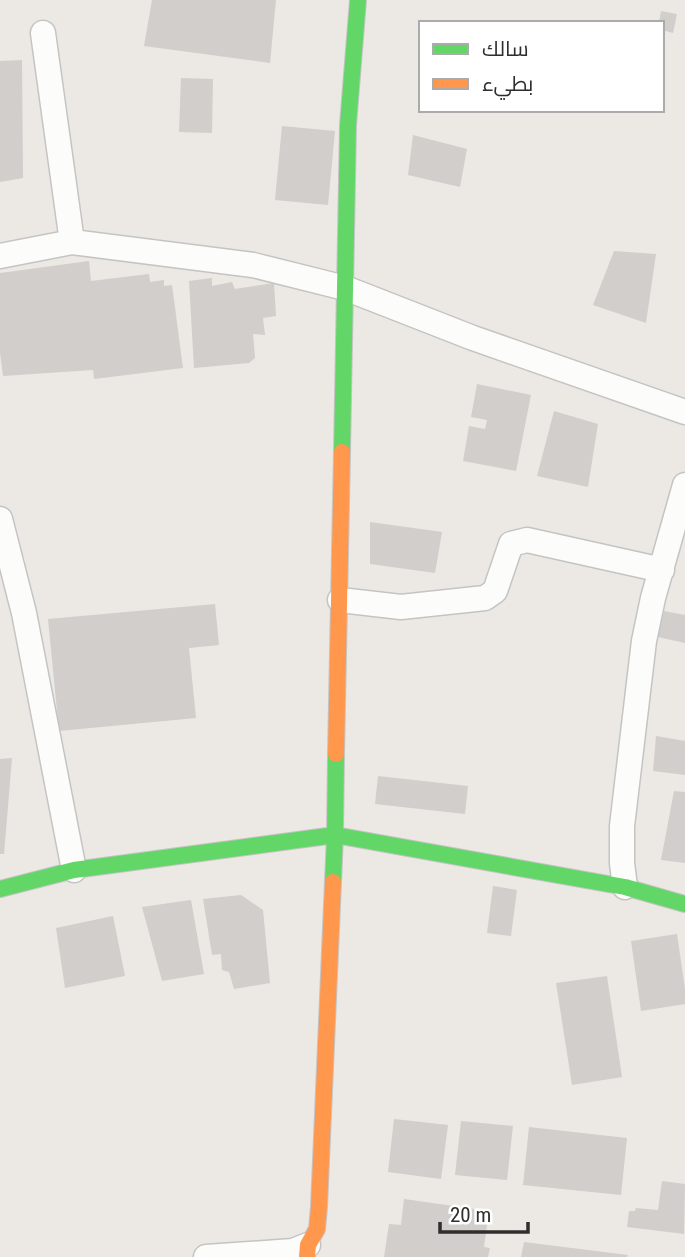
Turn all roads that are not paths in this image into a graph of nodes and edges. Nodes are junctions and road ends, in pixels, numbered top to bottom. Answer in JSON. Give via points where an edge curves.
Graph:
{"nodes":[{"id":1,"x":358,"y":0,"type":"edge"},
{"id":2,"x":43,"y":33,"type":"dead end"},
{"id":3,"x":72,"y":242,"type":"junction"},
{"id":4,"x":0,"y":256,"type":"edge"},
{"id":5,"x":345,"y":288,"type":"junction"},
{"id":6,"x":685,"y":411,"type":"edge"},
{"id":7,"x":685,"y":485,"type":"edge"},
{"id":8,"x":0,"y":519,"type":"edge"},
{"id":9,"x":662,"y":570,"type":"junction"},
{"id":10,"x":340,"y":600,"type":"junction"},
{"id":11,"x":335,"y":835,"type":"junction"},
{"id":12,"x":74,"y":870,"type":"junction"},
{"id":13,"x":625,"y":887,"type":"junction"},
{"id":14,"x":0,"y":888,"type":"edge"},
{"id":15,"x":685,"y":904,"type":"edge"},
{"id":16,"x":308,"y":1251,"type":"edge"},
{"id":17,"x":206,"y":1257,"type":"edge"}],
"edges":[{"from":1,"to":5,"type":"street","via":[[348,125]]},
{"from":2,"to":3,"type":"street"},
{"from":3,"to":4,"type":"street"},
{"from":3,"to":5,"type":"street","via":[[253,265]]},
{"from":5,"to":6,"type":"street"},
{"from":5,"to":10,"type":"street"},
{"from":7,"to":9,"type":"street"},
{"from":8,"to":12,"type":"street","via":[[24,613]]},
{"from":9,"to":10,"type":"street","via":[[527,540],[511,544],[495,591],[485,598],[401,607]]},
{"from":9,"to":13,"type":"street","via":[[645,641],[632,733],[622,826]]},
{"from":10,"to":11,"type":"street"},
{"from":11,"to":12,"type":"street"},
{"from":11,"to":13,"type":"street"},
{"from":11,"to":16,"type":"street","via":[[319,1207]]},
{"from":12,"to":14,"type":"street"},
{"from":13,"to":15,"type":"street"},
{"from":16,"to":17,"type":"street"}]}
